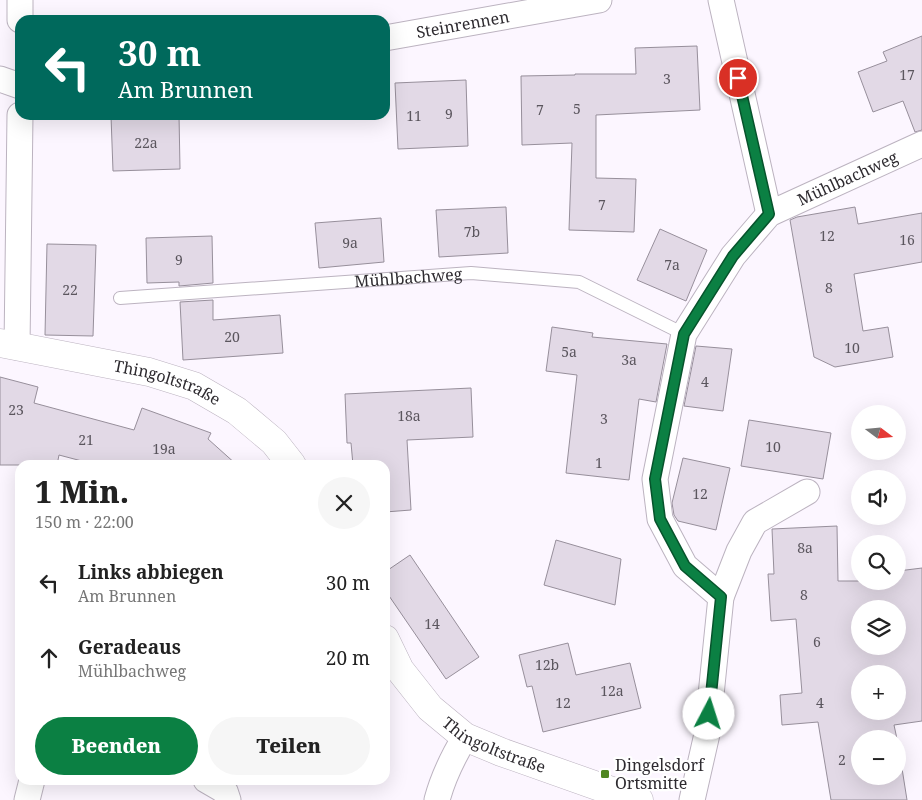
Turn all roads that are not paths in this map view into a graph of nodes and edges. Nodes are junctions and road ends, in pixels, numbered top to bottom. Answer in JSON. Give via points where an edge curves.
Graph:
{"nodes":[{"id":1,"x":20,"y":0,"type":"edge"},
{"id":2,"x":599,"y":0,"type":"edge"},
{"id":3,"x":721,"y":0,"type":"edge"},
{"id":4,"x":20,"y":15,"type":"edge"},
{"id":5,"x":390,"y":37,"type":"edge"},
{"id":6,"x":0,"y":79,"type":"edge"},
{"id":7,"x":15,"y":84,"type":"edge"},
{"id":8,"x":20,"y":120,"type":"edge"},
{"id":9,"x":922,"y":144,"type":"edge"},
{"id":10,"x":769,"y":214,"type":"junction"},
{"id":11,"x":120,"y":298,"type":"dead end"},
{"id":12,"x":684,"y":334,"type":"junction"},
{"id":13,"x":9,"y":345,"type":"edge"},
{"id":14,"x":288,"y":460,"type":"edge"},
{"id":15,"x":807,"y":492,"type":"dead end"},
{"id":16,"x":721,"y":597,"type":"junction"},
{"id":17,"x":390,"y":649,"type":"edge"},
{"id":18,"x":465,"y":737,"type":"junction"},
{"id":19,"x":31,"y":785,"type":"edge"},
{"id":20,"x":215,"y":785,"type":"edge"},
{"id":21,"x":27,"y":800,"type":"edge"},
{"id":22,"x":228,"y":800,"type":"edge"},
{"id":23,"x":437,"y":800,"type":"edge"},
{"id":24,"x":639,"y":800,"type":"edge"},
{"id":25,"x":692,"y":800,"type":"edge"}],
"edges":[{"from":1,"to":4,"type":"street"},
{"from":2,"to":5,"type":"street","name":"Steinrennen"},
{"from":3,"to":10,"type":"street"},
{"from":6,"to":7,"type":"street"},
{"from":8,"to":13,"type":"street","name":"Thingoltstraße"},
{"from":9,"to":10,"type":"street","name":"Mühlbachweg"},
{"from":10,"to":12,"type":"street","name":"Mühlbachweg","via":[[733,256]]},
{"from":11,"to":12,"type":"lane","name":"Mühlbachweg","via":[[471,273],[579,282]]},
{"from":12,"to":16,"type":"street","name":"Mühlbachweg","via":[[655,479],[660,519],[685,566]]},
{"from":13,"to":14,"type":"main road","name":"Thingoltstraße","via":[[149,372],[194,386],[237,411],[274,442]]},
{"from":15,"to":16,"type":"street","via":[[755,522],[739,551]]},
{"from":16,"to":25,"type":"street","via":[[708,734]]},
{"from":17,"to":18,"type":"main road","name":"Thingoltstraße","via":[[400,670],[430,708]]},
{"from":18,"to":23,"type":"street","via":[[452,759]]},
{"from":18,"to":24,"type":"main road","name":"Thingoltstraße"},
{"from":19,"to":21,"type":"street"},
{"from":20,"to":22,"type":"street","via":[[225,791]]}]}
